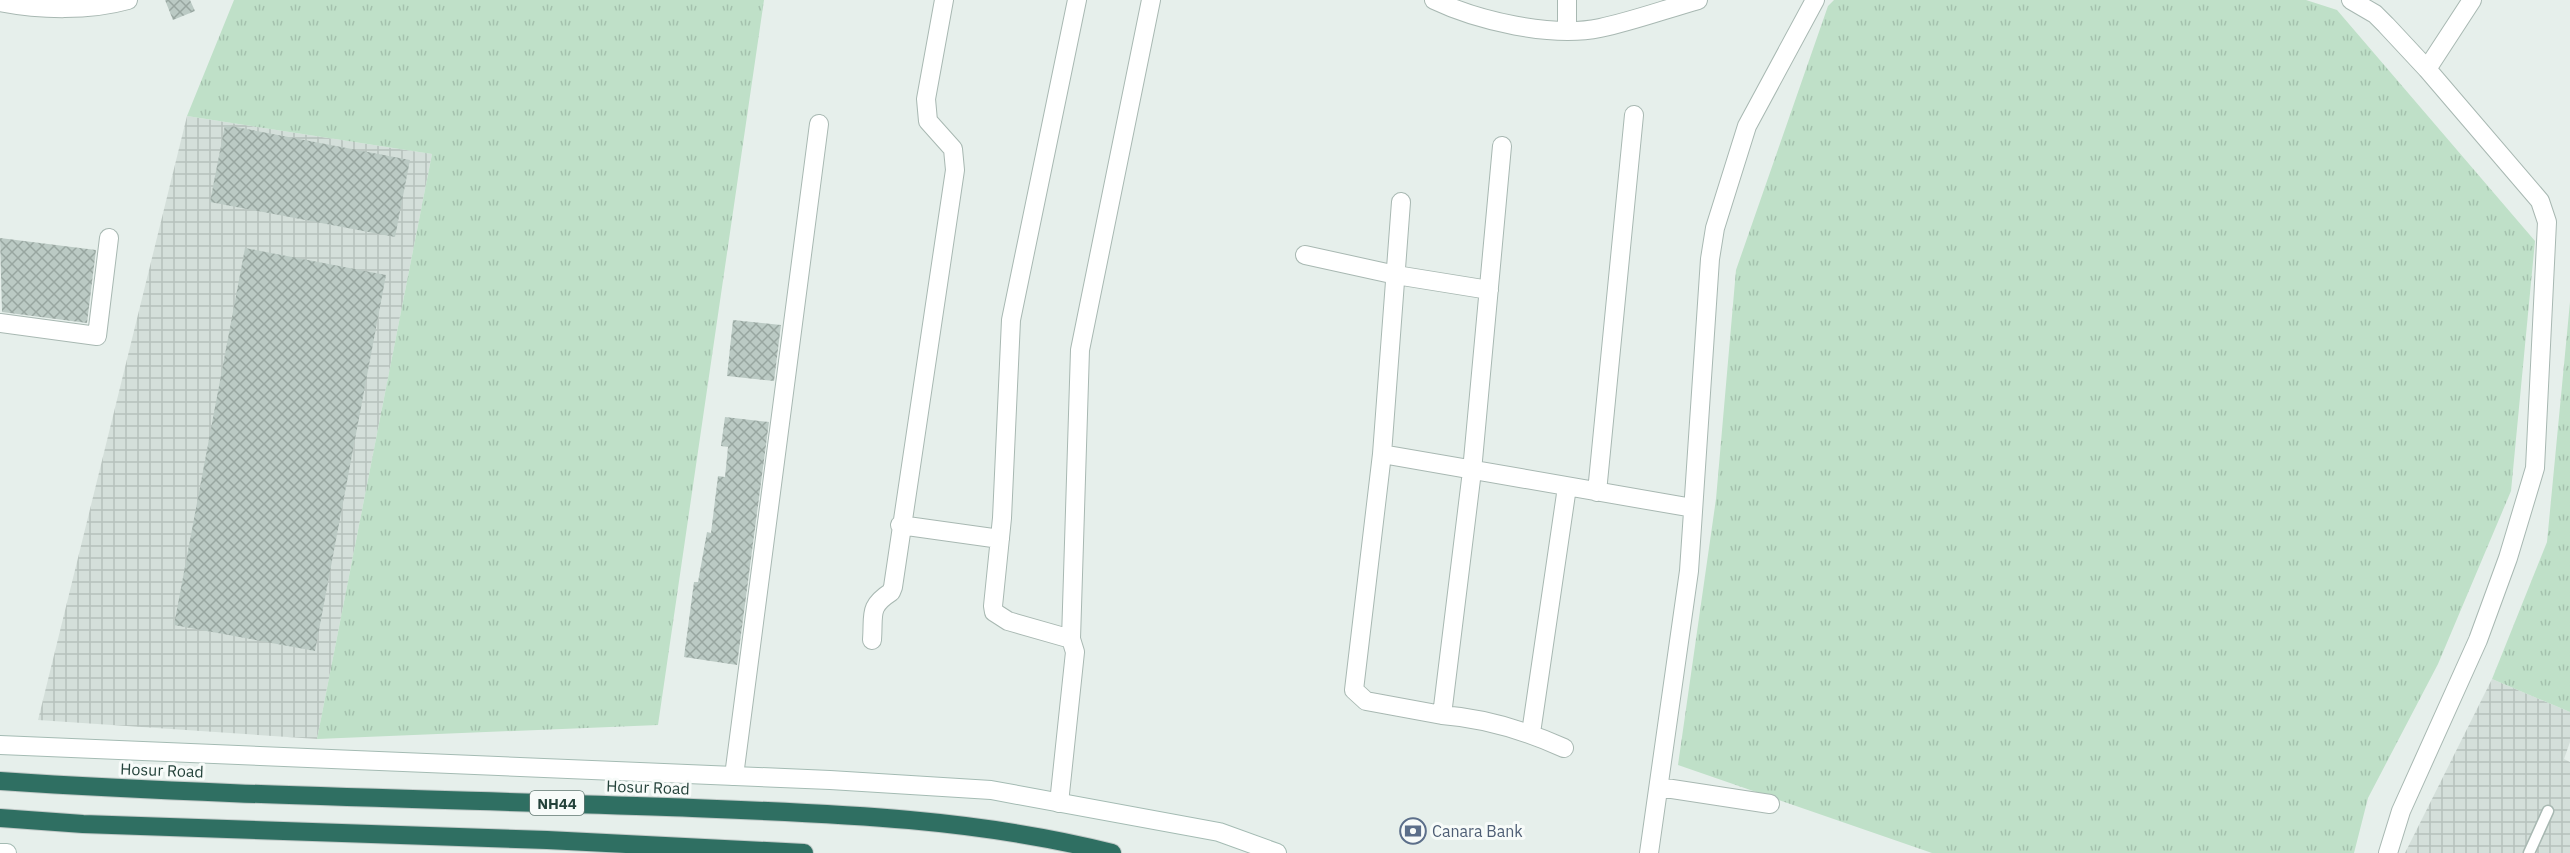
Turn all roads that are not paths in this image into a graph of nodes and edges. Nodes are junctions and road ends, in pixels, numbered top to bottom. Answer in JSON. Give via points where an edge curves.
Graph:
{"nodes":[{"id":1,"x":128,"y":0,"type":"edge"},
{"id":2,"x":944,"y":0,"type":"edge"},
{"id":3,"x":1077,"y":0,"type":"edge"},
{"id":4,"x":1151,"y":0,"type":"edge"},
{"id":5,"x":1434,"y":0,"type":"edge"},
{"id":6,"x":1567,"y":0,"type":"edge"},
{"id":7,"x":1698,"y":0,"type":"edge"},
{"id":8,"x":1815,"y":0,"type":"edge"},
{"id":9,"x":2350,"y":0,"type":"edge"},
{"id":10,"x":2472,"y":0,"type":"edge"},
{"id":11,"x":0,"y":2,"type":"edge"},
{"id":12,"x":1567,"y":31,"type":"junction"},
{"id":13,"x":2427,"y":69,"type":"junction"},
{"id":14,"x":1634,"y":115,"type":"dead end"},
{"id":15,"x":819,"y":124,"type":"dead end"},
{"id":16,"x":1502,"y":146,"type":"dead end"},
{"id":17,"x":1401,"y":202,"type":"dead end"},
{"id":18,"x":109,"y":238,"type":"dead end"},
{"id":19,"x":1305,"y":255,"type":"dead end"},
{"id":20,"x":1396,"y":275,"type":"junction"},
{"id":21,"x":1489,"y":290,"type":"junction"},
{"id":22,"x":0,"y":323,"type":"edge"},
{"id":23,"x":1382,"y":454,"type":"junction"},
{"id":24,"x":1472,"y":471,"type":"junction"},
{"id":25,"x":1567,"y":487,"type":"junction"},
{"id":26,"x":1597,"y":492,"type":"junction"},
{"id":27,"x":1693,"y":508,"type":"junction"},
{"id":28,"x":900,"y":525,"type":"junction"},
{"id":29,"x":1000,"y":539,"type":"junction"},
{"id":30,"x":1071,"y":639,"type":"junction"},
{"id":31,"x":872,"y":640,"type":"dead end"},
{"id":32,"x":1442,"y":715,"type":"junction"},
{"id":33,"x":1531,"y":733,"type":"junction"},
{"id":34,"x":0,"y":745,"type":"edge"},
{"id":35,"x":1564,"y":748,"type":"dead end"},
{"id":36,"x":734,"y":776,"type":"junction"},
{"id":37,"x":0,"y":781,"type":"edge"},
{"id":38,"x":1659,"y":787,"type":"junction"},
{"id":39,"x":1059,"y":803,"type":"junction"},
{"id":40,"x":1770,"y":804,"type":"dead end"},
{"id":41,"x":2548,"y":811,"type":"dead end"},
{"id":42,"x":0,"y":819,"type":"edge"},
{"id":43,"x":0,"y":853,"type":"edge"},
{"id":44,"x":8,"y":853,"type":"edge"},
{"id":45,"x":804,"y":853,"type":"edge"},
{"id":46,"x":1112,"y":853,"type":"edge"},
{"id":47,"x":1277,"y":853,"type":"edge"},
{"id":48,"x":1649,"y":853,"type":"edge"},
{"id":49,"x":2388,"y":853,"type":"edge"},
{"id":50,"x":2529,"y":853,"type":"edge"}],
"edges":[{"from":1,"to":11,"type":"street","via":[[108,6],[24,7]]},
{"from":2,"to":28,"type":"street","via":[[926,99],[928,121],[952,148],[955,170]]},
{"from":3,"to":29,"type":"street","via":[[1011,320]]},
{"from":4,"to":30,"type":"street","via":[[1080,350]]},
{"from":5,"to":12,"type":"street","via":[[1513,25]]},
{"from":6,"to":12,"type":"street"},
{"from":7,"to":12,"type":"street","via":[[1600,28]]},
{"from":8,"to":27,"type":"street","via":[[1747,126],[1715,228]]},
{"from":9,"to":13,"type":"street","via":[[2375,14]]},
{"from":10,"to":13,"type":"street"},
{"from":13,"to":49,"type":"street","via":[[2541,201],[2545,211],[2538,437],[2535,468],[2508,558],[2478,640],[2401,811]]},
{"from":14,"to":26,"type":"street"},
{"from":15,"to":36,"type":"street"},
{"from":16,"to":21,"type":"street"},
{"from":17,"to":20,"type":"street"},
{"from":18,"to":22,"type":"street","via":[[96,336]]},
{"from":19,"to":20,"type":"street"},
{"from":20,"to":21,"type":"street"},
{"from":20,"to":23,"type":"street"},
{"from":21,"to":24,"type":"street"},
{"from":23,"to":24,"type":"street"},
{"from":23,"to":32,"type":"street","via":[[1354,690],[1366,700]]},
{"from":24,"to":25,"type":"street"},
{"from":24,"to":32,"type":"street"},
{"from":25,"to":26,"type":"street"},
{"from":25,"to":33,"type":"street"},
{"from":26,"to":27,"type":"street"},
{"from":27,"to":38,"type":"street","via":[[1684,613]]},
{"from":28,"to":29,"type":"street"},
{"from":28,"to":31,"type":"street","via":[[893,587],[874,606]]},
{"from":29,"to":30,"type":"street","via":[[994,612],[1008,621]]},
{"from":30,"to":39,"type":"street","via":[[1075,652]]},
{"from":32,"to":33,"type":"street"},
{"from":33,"to":35,"type":"street"},
{"from":34,"to":36,"type":"street"},
{"from":36,"to":39,"type":"street","via":[[991,790]]},
{"from":37,"to":46,"type":"highway","name":"Hosur Road","number":"NH44","via":[[874,818],[1026,835]]},
{"from":38,"to":40,"type":"street"},
{"from":38,"to":48,"type":"street"},
{"from":39,"to":47,"type":"street","via":[[1219,832]]},
{"from":41,"to":50,"type":"lane"},
{"from":42,"to":45,"type":"highway","number":"NH44"},
{"from":43,"to":44,"type":"street"}]}
